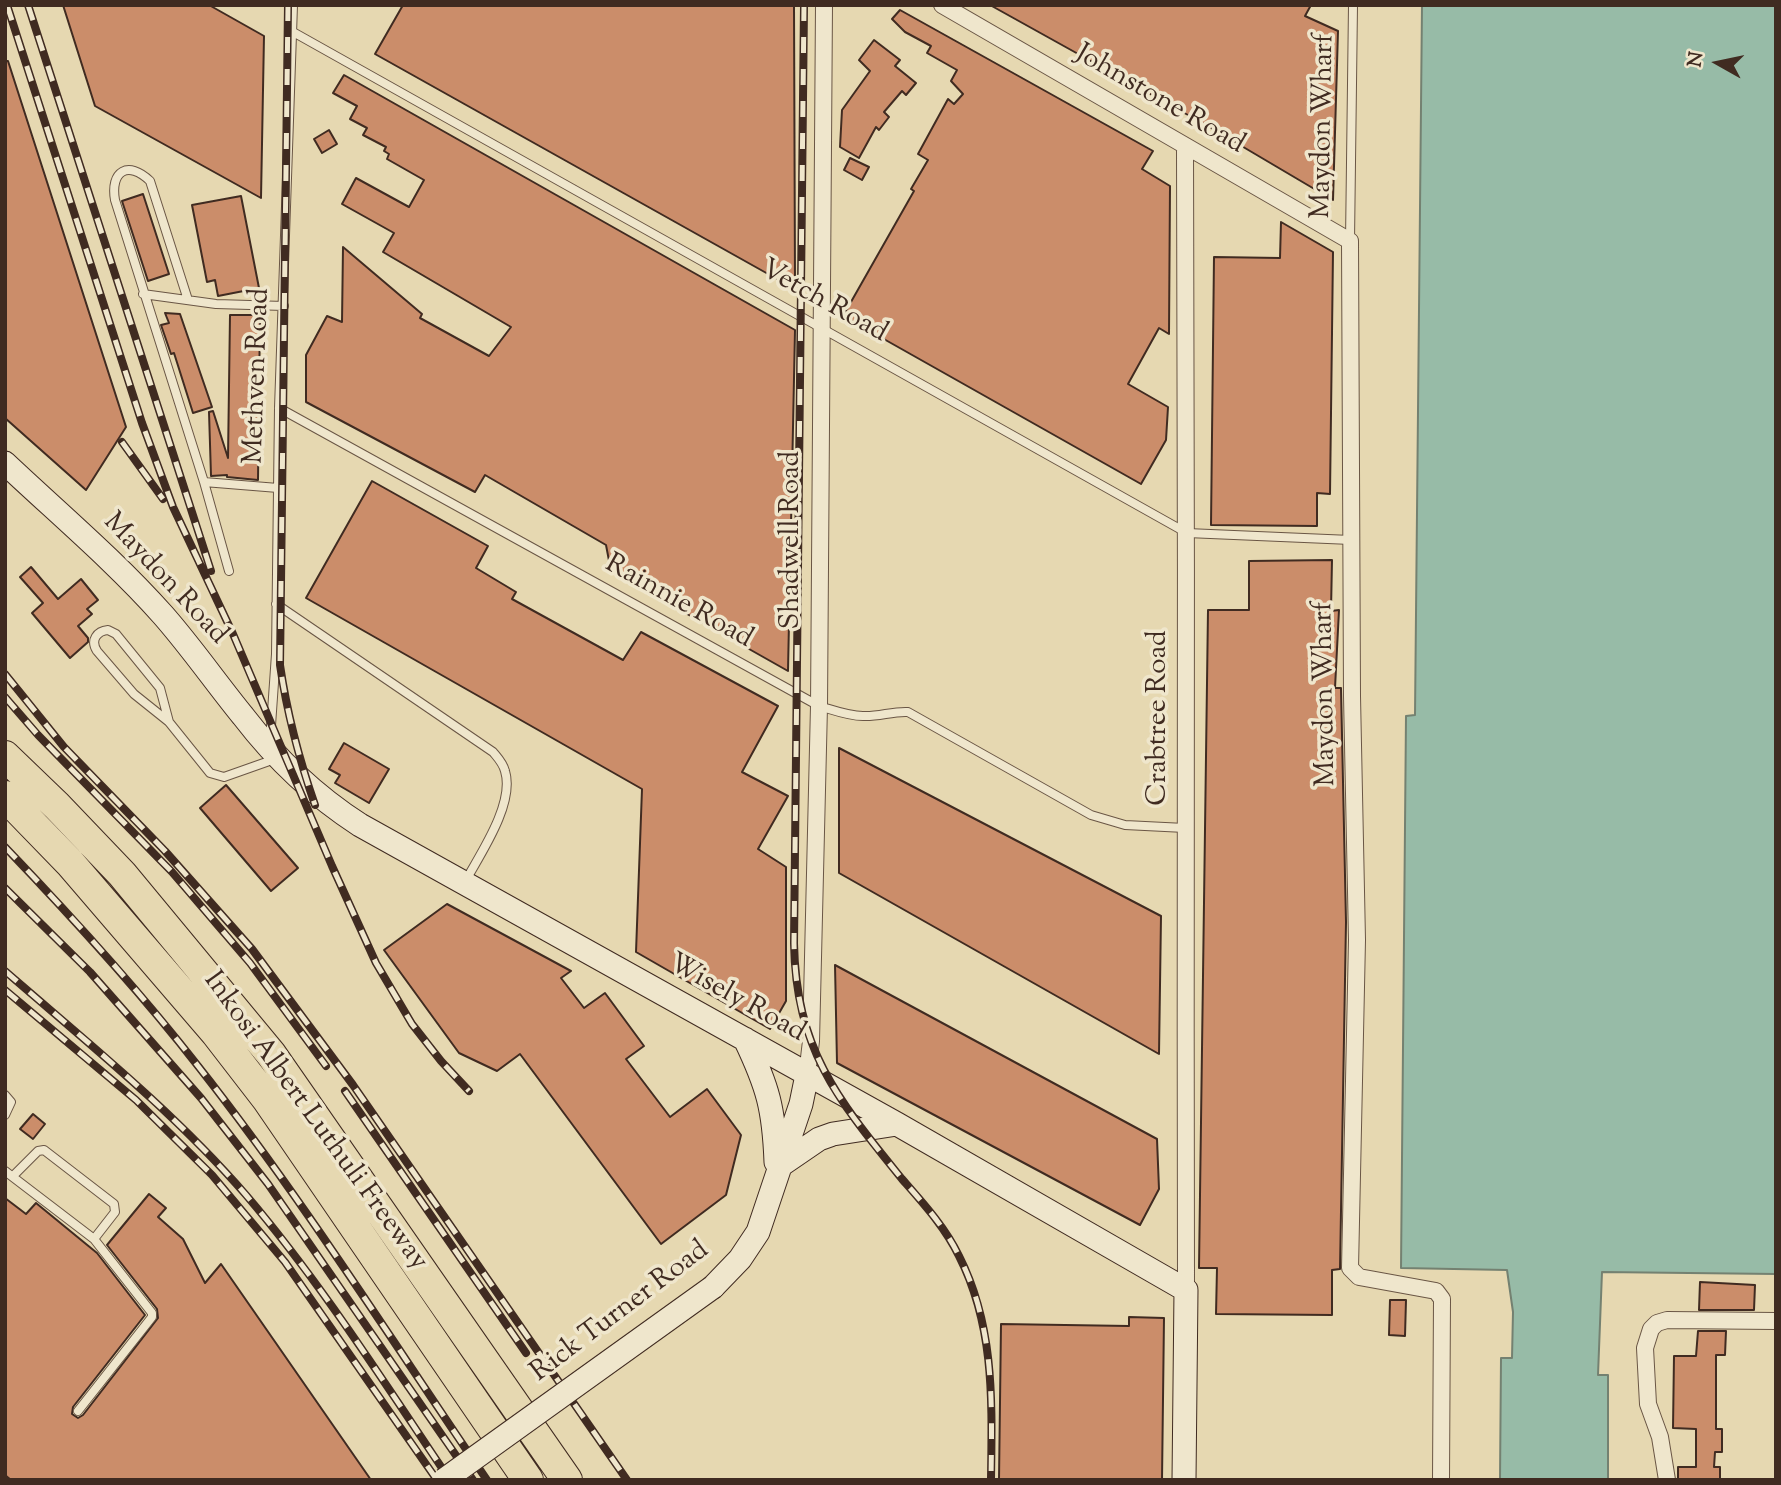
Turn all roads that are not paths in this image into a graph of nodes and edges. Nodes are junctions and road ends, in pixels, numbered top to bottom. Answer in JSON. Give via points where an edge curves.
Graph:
{"nodes":[{"id":1,"x":293,"y":5,"type":"edge"},
{"id":2,"x":824,"y":5,"type":"edge"},
{"id":3,"x":942,"y":5,"type":"edge"},
{"id":4,"x":1353,"y":5,"type":"edge"},
{"id":5,"x":293,"y":32,"type":"junction"},
{"id":6,"x":1185,"y":147,"type":"junction"},
{"id":7,"x":1350,"y":242,"type":"junction"},
{"id":8,"x":143,"y":294,"type":"junction"},
{"id":9,"x":188,"y":300,"type":"junction"},
{"id":10,"x":284,"y":306,"type":"junction"},
{"id":11,"x":820,"y":328,"type":"junction"},
{"id":12,"x":279,"y":408,"type":"junction"},
{"id":13,"x":5,"y":463,"type":"edge"},
{"id":14,"x":204,"y":482,"type":"junction"},
{"id":15,"x":278,"y":488,"type":"junction"},
{"id":16,"x":1188,"y":533,"type":"junction"},
{"id":17,"x":1351,"y":540,"type":"junction"},
{"id":18,"x":229,"y":571,"type":"dead end"},
{"id":19,"x":276,"y":604,"type":"junction"},
{"id":20,"x":819,"y":706,"type":"junction"},
{"id":21,"x":169,"y":722,"type":"junction"},
{"id":22,"x":274,"y":753,"type":"junction"},
{"id":23,"x":5,"y":756,"type":"edge"},
{"id":24,"x":5,"y":796,"type":"edge"},
{"id":25,"x":1185,"y":828,"type":"junction"},
{"id":26,"x":465,"y":883,"type":"junction"},
{"id":27,"x":745,"y":1039,"type":"junction"},
{"id":28,"x":807,"y":1074,"type":"junction"},
{"id":29,"x":5,"y":1095,"type":"edge"},
{"id":30,"x":5,"y":1115,"type":"edge"},
{"id":31,"x":898,"y":1124,"type":"junction"},
{"id":32,"x":779,"y":1172,"type":"junction"},
{"id":33,"x":9,"y":1173,"type":"edge"},
{"id":34,"x":94,"y":1239,"type":"junction"},
{"id":35,"x":1185,"y":1290,"type":"junction"},
{"id":36,"x":1776,"y":1321,"type":"edge"},
{"id":37,"x":78,"y":1411,"type":"dead end"},
{"id":38,"x":444,"y":1480,"type":"edge"},
{"id":39,"x":528,"y":1480,"type":"edge"},
{"id":40,"x":567,"y":1480,"type":"edge"},
{"id":41,"x":1184,"y":1480,"type":"edge"},
{"id":42,"x":1441,"y":1480,"type":"edge"},
{"id":43,"x":1667,"y":1480,"type":"edge"}],
"edges":[{"from":1,"to":5,"type":"lane","name":"Methven Road"},
{"from":2,"to":11,"type":"street","name":"Shadwell Road"},
{"from":3,"to":6,"type":"street","name":"Johnstone Road"},
{"from":4,"to":7,"type":"lane","name":"Maydon Wharf"},
{"from":5,"to":10,"type":"lane","name":"Methven Road"},
{"from":5,"to":11,"type":"lane","name":"Vetch Road"},
{"from":6,"to":7,"type":"street","name":"Johnstone Road"},
{"from":6,"to":16,"type":"street","name":"Crabtree Road"},
{"from":7,"to":17,"type":"street","name":"Maydon Wharf"},
{"from":8,"to":9,"type":"lane"},
{"from":8,"to":9,"type":"lane","via":[[113,191],[116,178],[126,170],[137,171],[150,181]]},
{"from":8,"to":14,"type":"lane"},
{"from":9,"to":10,"type":"lane"},
{"from":10,"to":12,"type":"lane","name":"Methven Road"},
{"from":11,"to":16,"type":"lane","name":"Vetch Road"},
{"from":11,"to":20,"type":"street","name":"Shadwell Road"},
{"from":12,"to":15,"type":"lane","name":"Methven Road"},
{"from":12,"to":20,"type":"lane","name":"Rainnie Road"},
{"from":13,"to":22,"type":"street","name":"Maydon Road","via":[[163,615]]},
{"from":14,"to":15,"type":"lane"},
{"from":14,"to":18,"type":"lane"},
{"from":15,"to":19,"type":"lane","name":"Methven Road"},
{"from":16,"to":17,"type":"lane","name":"Vetch Road"},
{"from":16,"to":25,"type":"street","name":"Crabtree Road"},
{"from":17,"to":42,"type":"street","name":"Maydon Wharf","via":[[1357,940],[1350,1268],[1362,1278],[1436,1291],[1442,1299]]},
{"from":19,"to":22,"type":"lane","name":"Methven Road"},
{"from":19,"to":26,"type":"lane","via":[[501,761],[507,788],[503,806]]},
{"from":20,"to":25,"type":"lane","name":"Rainnie Road","via":[[866,717],[908,712],[1091,815],[1125,825]]},
{"from":20,"to":28,"type":"street","name":"Shadwell Road"},
{"from":21,"to":21,"type":"lane","via":[[134,694],[97,651],[98,633],[108,630],[116,634],[153,676],[164,696]]},
{"from":21,"to":22,"type":"lane","via":[[214,775],[224,777]]},
{"from":22,"to":26,"type":"street","name":"Wisely Road","via":[[334,808]]},
{"from":23,"to":40,"type":"highway","name":"Inkosi Albert Luthuli Freeway","via":[[122,874],[271,1054]]},
{"from":24,"to":39,"type":"highway","name":"Inkosi Albert Luthuli Freeway","via":[[71,863],[267,1099]]},
{"from":25,"to":35,"type":"street","name":"Crabtree Road"},
{"from":26,"to":27,"type":"street","name":"Wisely Road"},
{"from":27,"to":28,"type":"street","name":"Wisely Road"},
{"from":27,"to":32,"type":"street","via":[[770,1097]]},
{"from":28,"to":31,"type":"street","name":"Wisely Road"},
{"from":28,"to":32,"type":"street","name":"Rick Turner Road"},
{"from":29,"to":30,"type":"lane","via":[[11,1102]]},
{"from":31,"to":32,"type":"street","via":[[819,1139]]},
{"from":31,"to":35,"type":"street","name":"Wisely Road"},
{"from":32,"to":38,"type":"street","name":"Rick Turner Road","bridge":true,"via":[[758,1232],[713,1287]]},
{"from":33,"to":34,"type":"lane"},
{"from":33,"to":34,"type":"lane","via":[[44,1150],[116,1207]]},
{"from":34,"to":37,"type":"lane","via":[[152,1317]]},
{"from":35,"to":41,"type":"street"},
{"from":36,"to":43,"type":"street","via":[[1667,1320],[1651,1328],[1645,1348],[1646,1385]]}]}
